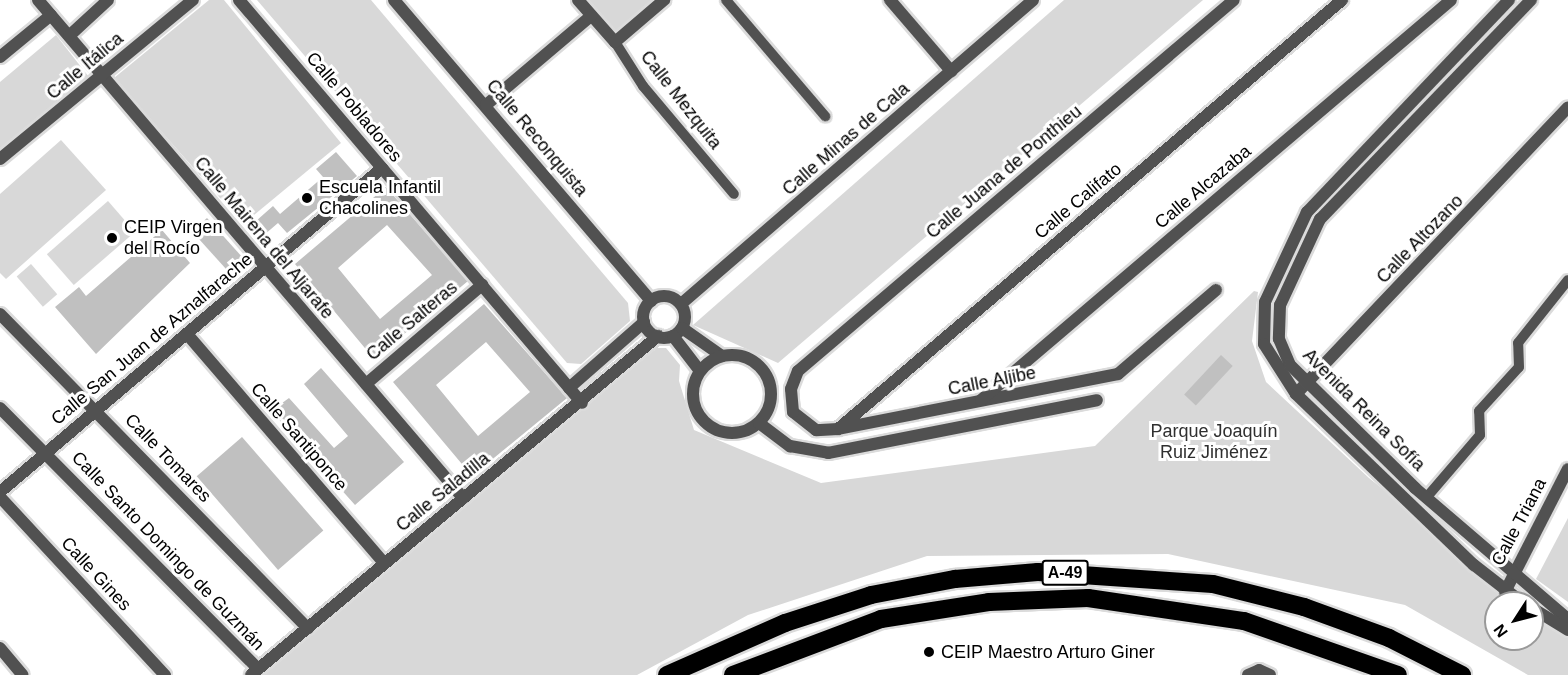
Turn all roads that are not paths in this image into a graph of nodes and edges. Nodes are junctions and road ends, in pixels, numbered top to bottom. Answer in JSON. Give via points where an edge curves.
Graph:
{"nodes":[{"id":1,"x":38,"y":0,"type":"edge"},
{"id":2,"x":108,"y":0,"type":"edge"},
{"id":3,"x":193,"y":0,"type":"edge"},
{"id":4,"x":239,"y":0,"type":"edge"},
{"id":5,"x":394,"y":0,"type":"edge"},
{"id":6,"x":578,"y":0,"type":"edge"},
{"id":7,"x":664,"y":0,"type":"edge"},
{"id":8,"x":726,"y":0,"type":"edge"},
{"id":9,"x":890,"y":0,"type":"edge"},
{"id":10,"x":1034,"y":0,"type":"edge"},
{"id":11,"x":1234,"y":0,"type":"edge"},
{"id":12,"x":1342,"y":0,"type":"edge"},
{"id":13,"x":1451,"y":0,"type":"edge"},
{"id":14,"x":1509,"y":0,"type":"edge"},
{"id":15,"x":1531,"y":0,"type":"edge"},
{"id":16,"x":51,"y":15,"type":"junction"},
{"id":17,"x":591,"y":16,"type":"junction"},
{"id":18,"x":69,"y":36,"type":"junction"},
{"id":19,"x":615,"y":42,"type":"junction"},
{"id":20,"x":0,"y":57,"type":"edge"},
{"id":21,"x":951,"y":71,"type":"junction"},
{"id":22,"x":102,"y":75,"type":"junction"},
{"id":23,"x":486,"y":105,"type":"junction"},
{"id":24,"x":1568,"y":107,"type":"edge"},
{"id":25,"x":825,"y":116,"type":"dead end"},
{"id":26,"x":0,"y":159,"type":"edge"},
{"id":27,"x":382,"y":168,"type":"junction"},
{"id":28,"x":734,"y":194,"type":"dead end"},
{"id":29,"x":266,"y":267,"type":"junction"},
{"id":30,"x":1568,"y":280,"type":"edge"},
{"id":31,"x":482,"y":285,"type":"junction"},
{"id":32,"x":1216,"y":290,"type":"dead end"},
{"id":33,"x":651,"y":301,"type":"junction"},
{"id":34,"x":681,"y":304,"type":"junction"},
{"id":35,"x":0,"y":314,"type":"edge"},
{"id":36,"x":644,"y":322,"type":"junction"},
{"id":37,"x":677,"y":332,"type":"junction"},
{"id":38,"x":187,"y":334,"type":"junction"},
{"id":39,"x":658,"y":336,"type":"junction"},
{"id":40,"x":722,"y":356,"type":"junction"},
{"id":41,"x":700,"y":371,"type":"junction"},
{"id":42,"x":798,"y":371,"type":"joint"},
{"id":43,"x":1308,"y":382,"type":"junction"},
{"id":44,"x":366,"y":384,"type":"junction"},
{"id":45,"x":569,"y":388,"type":"junction"},
{"id":46,"x":1296,"y":394,"type":"junction"},
{"id":47,"x":1097,"y":400,"type":"dead end"},
{"id":48,"x":979,"y":402,"type":"junction"},
{"id":49,"x":582,"y":403,"type":"junction"},
{"id":50,"x":0,"y":408,"type":"edge"},
{"id":51,"x":96,"y":410,"type":"junction"},
{"id":52,"x":759,"y":423,"type":"junction"},
{"id":53,"x":838,"y":429,"type":"junction"},
{"id":54,"x":46,"y":453,"type":"junction"},
{"id":55,"x":1568,"y":469,"type":"edge"},
{"id":56,"x":0,"y":492,"type":"edge"},
{"id":57,"x":0,"y":497,"type":"edge"},
{"id":58,"x":463,"y":498,"type":"junction"},
{"id":59,"x":1426,"y":498,"type":"junction"},
{"id":60,"x":384,"y":563,"type":"junction"},
{"id":61,"x":1510,"y":575,"type":"junction"},
{"id":62,"x":1504,"y":591,"type":"edge"},
{"id":63,"x":1505,"y":591,"type":"edge"},
{"id":64,"x":1544,"y":615,"type":"edge"},
{"id":65,"x":1568,"y":619,"type":"edge"},
{"id":66,"x":308,"y":628,"type":"junction"},
{"id":67,"x":1568,"y":630,"type":"edge"},
{"id":68,"x":0,"y":648,"type":"edge"},
{"id":69,"x":254,"y":672,"type":"edge"},
{"id":70,"x":23,"y":675,"type":"edge"},
{"id":71,"x":165,"y":675,"type":"edge"},
{"id":72,"x":667,"y":675,"type":"edge"},
{"id":73,"x":733,"y":675,"type":"edge"},
{"id":74,"x":1248,"y":675,"type":"edge"},
{"id":75,"x":1270,"y":675,"type":"edge"},
{"id":76,"x":1398,"y":675,"type":"edge"},
{"id":77,"x":1462,"y":675,"type":"edge"}],
"edges":[{"from":1,"to":16,"type":"street","name":"Calle Mairena del Aljarafe"},
{"from":2,"to":18,"type":"street","name":"Calle Itálica"},
{"from":3,"to":22,"type":"street","name":"Calle Itálica"},
{"from":4,"to":27,"type":"street","name":"Calle Pobladores"},
{"from":5,"to":23,"type":"street","name":"Calle Reconquista"},
{"from":6,"to":17,"type":"street","name":"Calle Mezquita"},
{"from":7,"to":19,"type":"street"},
{"from":8,"to":25,"type":"street"},
{"from":9,"to":21,"type":"street"},
{"from":10,"to":21,"type":"street","name":"Calle Minas de Cala"},
{"from":11,"to":42,"type":"street","name":"Calle Juana de Ponthieu"},
{"from":12,"to":53,"type":"street","name":"Calle Califato"},
{"from":13,"to":48,"type":"street","name":"Calle Alcazaba"},
{"from":14,"to":46,"type":"street","name":"Avenida Reina Sofía","via":[[1307,212],[1265,302],[1264,345]]},
{"from":15,"to":43,"type":"street","name":"Avenida Reina Sofía","via":[[1320,219],[1280,305],[1279,339],[1290,365]]},
{"from":16,"to":18,"type":"street","name":"Calle Mairena del Aljarafe"},
{"from":16,"to":20,"type":"street"},
{"from":17,"to":19,"type":"street","name":"Calle Mezquita"},
{"from":17,"to":23,"type":"street"},
{"from":18,"to":22,"type":"street","name":"Calle Mairena del Aljarafe"},
{"from":19,"to":28,"type":"street","name":"Calle Mezquita","via":[[643,86]]},
{"from":21,"to":34,"type":"street","name":"Calle Minas de Cala"},
{"from":22,"to":26,"type":"street","name":"Calle Itálica"},
{"from":22,"to":29,"type":"street","name":"Calle Mairena del Aljarafe"},
{"from":23,"to":33,"type":"street","name":"Calle Reconquista"},
{"from":24,"to":43,"type":"street","name":"Calle Altozano"},
{"from":27,"to":29,"type":"street","name":"Calle San Juan de Aznalfarache"},
{"from":27,"to":31,"type":"street","name":"Calle Pobladores"},
{"from":29,"to":38,"type":"street","name":"Calle San Juan de Aznalfarache"},
{"from":29,"to":44,"type":"street","name":"Calle Mairena del Aljarafe"},
{"from":30,"to":59,"type":"street","via":[[1518,343],[1519,367],[1479,411],[1480,435]]},
{"from":31,"to":44,"type":"street","name":"Calle Salteras"},
{"from":31,"to":45,"type":"street","name":"Calle Pobladores"},
{"from":32,"to":48,"type":"street","name":"Calle Aljibe","via":[[1118,374]]},
{"from":33,"to":34,"type":"street","via":[[663,296]]},
{"from":33,"to":36,"type":"street"},
{"from":34,"to":37,"type":"street"},
{"from":35,"to":51,"type":"street","name":"Calle Tomares"},
{"from":36,"to":39,"type":"street"},
{"from":36,"to":45,"type":"street"},
{"from":37,"to":39,"type":"street"},
{"from":37,"to":40,"type":"street"},
{"from":37,"to":41,"type":"street"},
{"from":38,"to":51,"type":"street","name":"Calle San Juan de Aznalfarache"},
{"from":38,"to":60,"type":"street","name":"Calle Santiponce"},
{"from":39,"to":49,"type":"street","name":"Calle Saladilla"},
{"from":40,"to":41,"type":"street"},
{"from":40,"to":52,"type":"street","via":[[748,357],[767,375],[771,400]]},
{"from":41,"to":52,"type":"street","via":[[693,395],[702,419],[729,433]]},
{"from":42,"to":53,"type":"street","name":"Calle Aljibe","via":[[791,389],[792,412],[816,430]]},
{"from":43,"to":46,"type":"street","name":"Calle Altozano"},
{"from":43,"to":59,"type":"street","name":"Avenida Reina Sofía"},
{"from":44,"to":58,"type":"street","name":"Calle Mairena del Aljarafe"},
{"from":45,"to":49,"type":"street","name":"Calle Pobladores"},
{"from":46,"to":62,"type":"street","name":"Avenida Reina Sofía"},
{"from":47,"to":52,"type":"street","via":[[828,453],[790,446]]},
{"from":48,"to":53,"type":"street","name":"Calle Aljibe"},
{"from":49,"to":58,"type":"street","name":"Calle Saladilla"},
{"from":50,"to":54,"type":"street","name":"Calle Santo Domingo de Guzmán"},
{"from":51,"to":54,"type":"street","name":"Calle San Juan de Aznalfarache"},
{"from":51,"to":66,"type":"street","name":"Calle Tomares"},
{"from":54,"to":56,"type":"street","name":"Calle San Juan de Aznalfarache"},
{"from":54,"to":69,"type":"street","name":"Calle Santo Domingo de Guzmán"},
{"from":55,"to":61,"type":"street","name":"Calle Triana"},
{"from":57,"to":71,"type":"street","name":"Calle Gines"},
{"from":58,"to":60,"type":"street","name":"Calle Saladilla"},
{"from":59,"to":61,"type":"street","name":"Avenida Reina Sofía"},
{"from":60,"to":66,"type":"street","name":"Calle Saladilla"},
{"from":61,"to":63,"type":"street","name":"Calle Triana"},
{"from":61,"to":65,"type":"street","name":"Avenida Reina Sofía"},
{"from":64,"to":67,"type":"street"},
{"from":66,"to":69,"type":"street","name":"Calle Saladilla"},
{"from":68,"to":70,"type":"street"},
{"from":72,"to":77,"type":"highway","number":"A-49","via":[[744,639],[871,595],[955,579],[1038,572],[1127,574],[1224,587],[1304,607],[1389,638]]},
{"from":73,"to":76,"type":"highway","number":"A-49","via":[[881,619],[989,602],[1088,598],[1244,621]]},
{"from":74,"to":75,"type":"street","via":[[1259,670]]}]}
